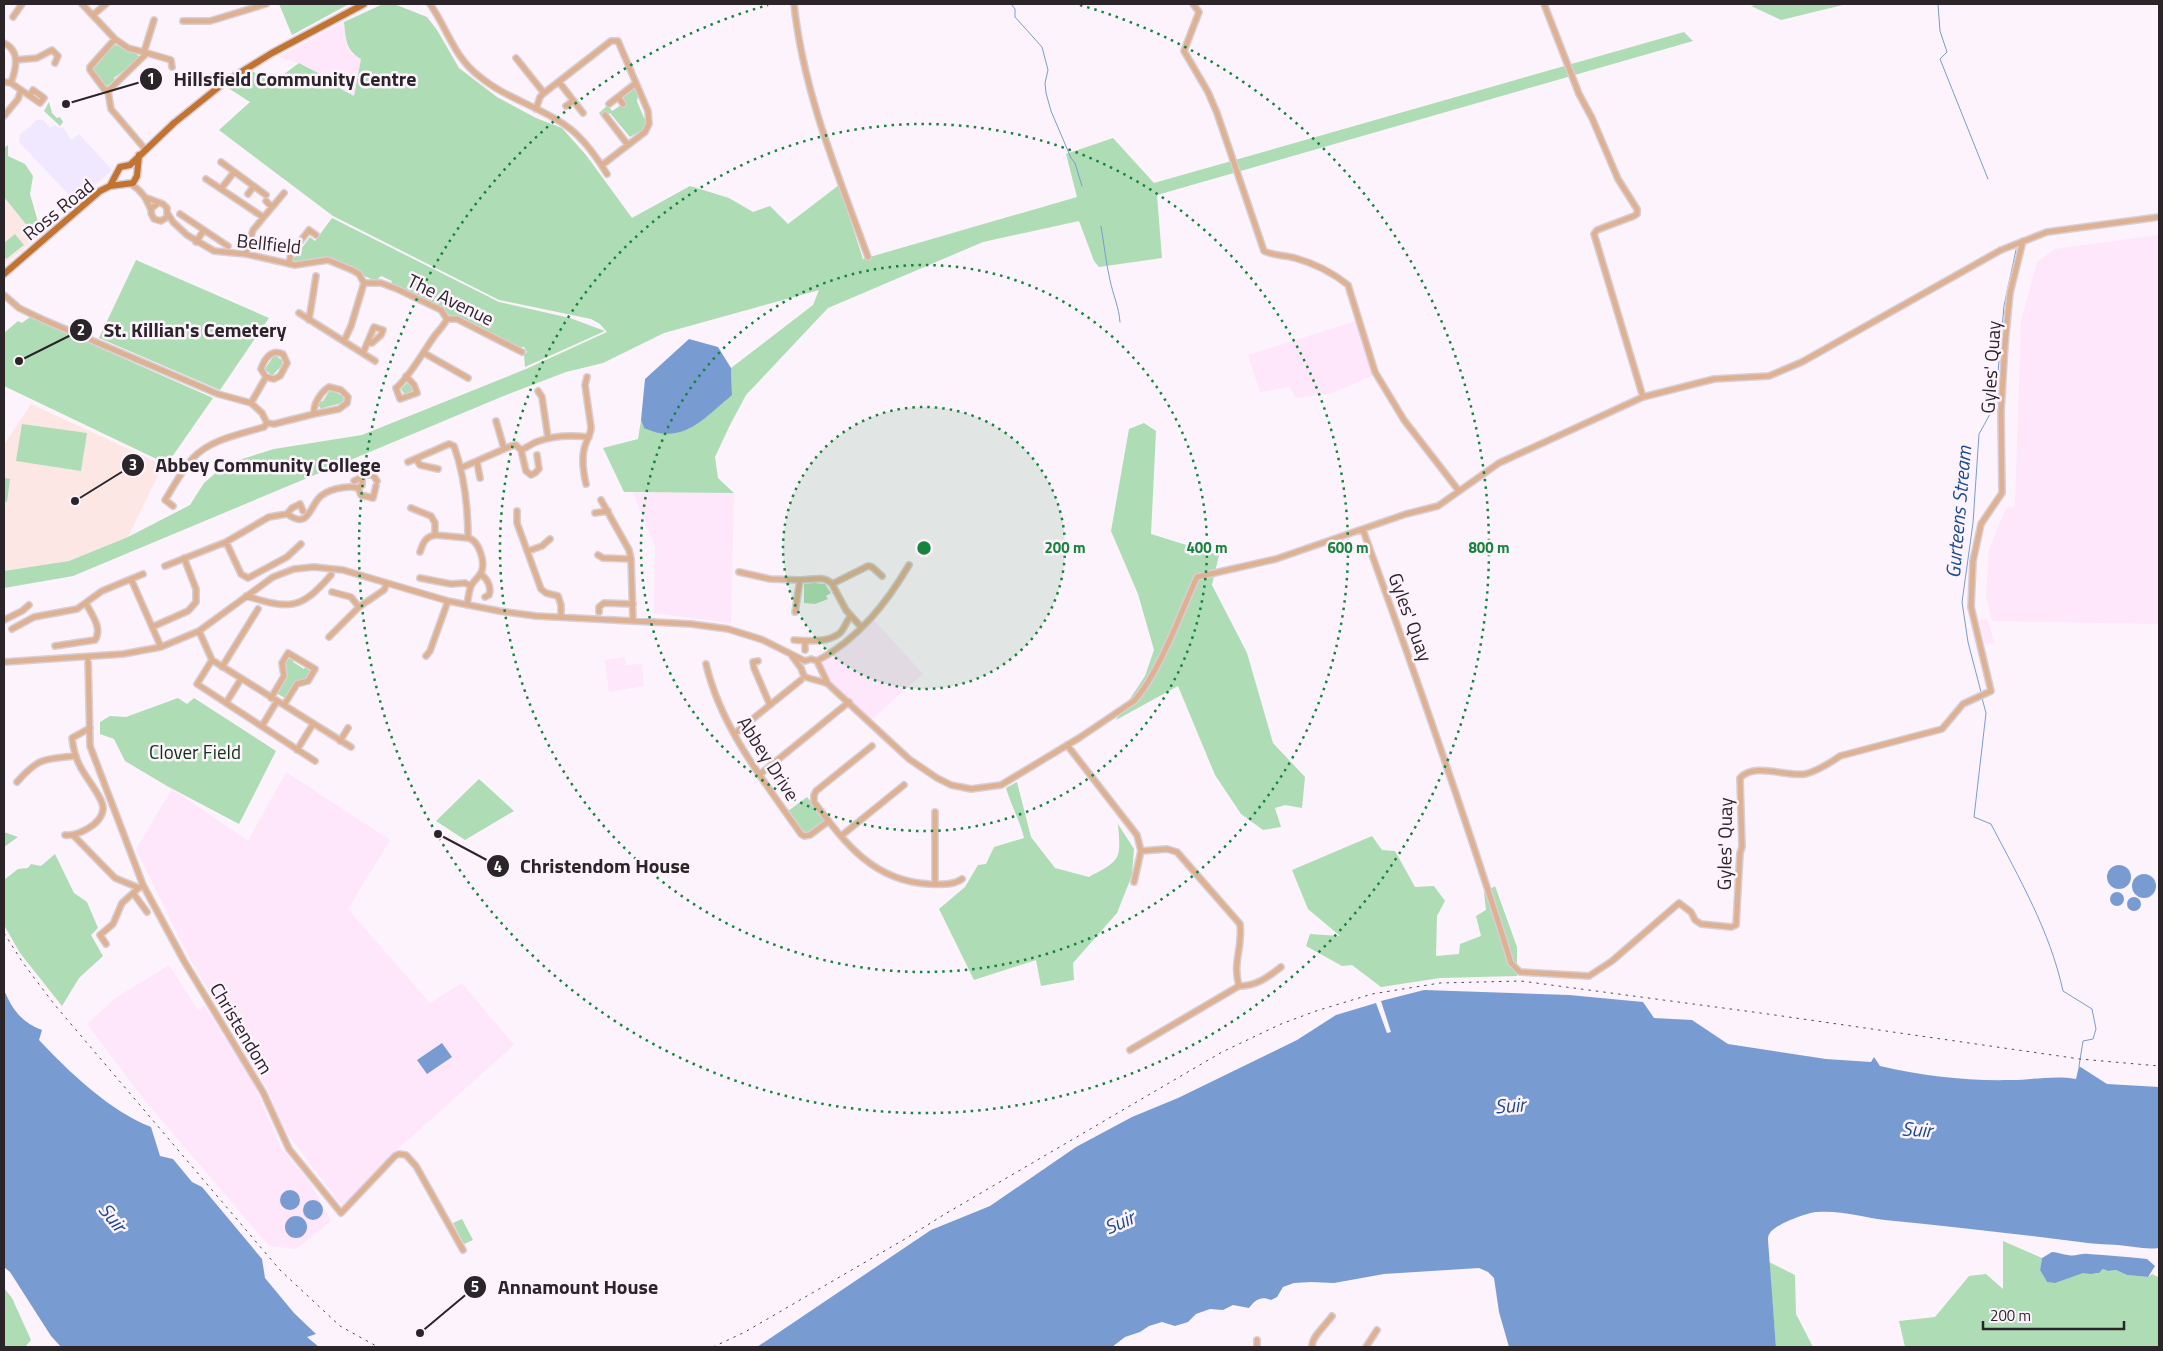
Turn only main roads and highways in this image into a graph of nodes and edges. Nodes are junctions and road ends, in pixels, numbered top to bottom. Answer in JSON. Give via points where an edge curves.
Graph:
{"nodes":[{"id":1,"x":364,"y":4,"type":"edge"},
{"id":2,"x":139,"y":155,"type":"junction"},
{"id":3,"x":130,"y":165,"type":"junction"},
{"id":4,"x":116,"y":174,"type":"junction"},
{"id":5,"x":137,"y":174,"type":"junction"},
{"id":6,"x":121,"y":183,"type":"junction"},
{"id":7,"x":110,"y":186,"type":"junction"},
{"id":8,"x":4,"y":274,"type":"edge"}],
"edges":[{"from":1,"to":2,"type":"main road","via":[[232,77]]},
{"from":2,"to":3,"type":"main road"},
{"from":2,"to":5,"type":"main road"},
{"from":3,"to":4,"type":"main road","via":[[122,165]]},
{"from":3,"to":5,"type":"main road"},
{"from":4,"to":6,"type":"main road"},
{"from":4,"to":7,"type":"main road"},
{"from":5,"to":6,"type":"main road","via":[[131,184]]},
{"from":6,"to":7,"type":"main road"},
{"from":7,"to":8,"type":"main road","name":"Ross Road"}]}
